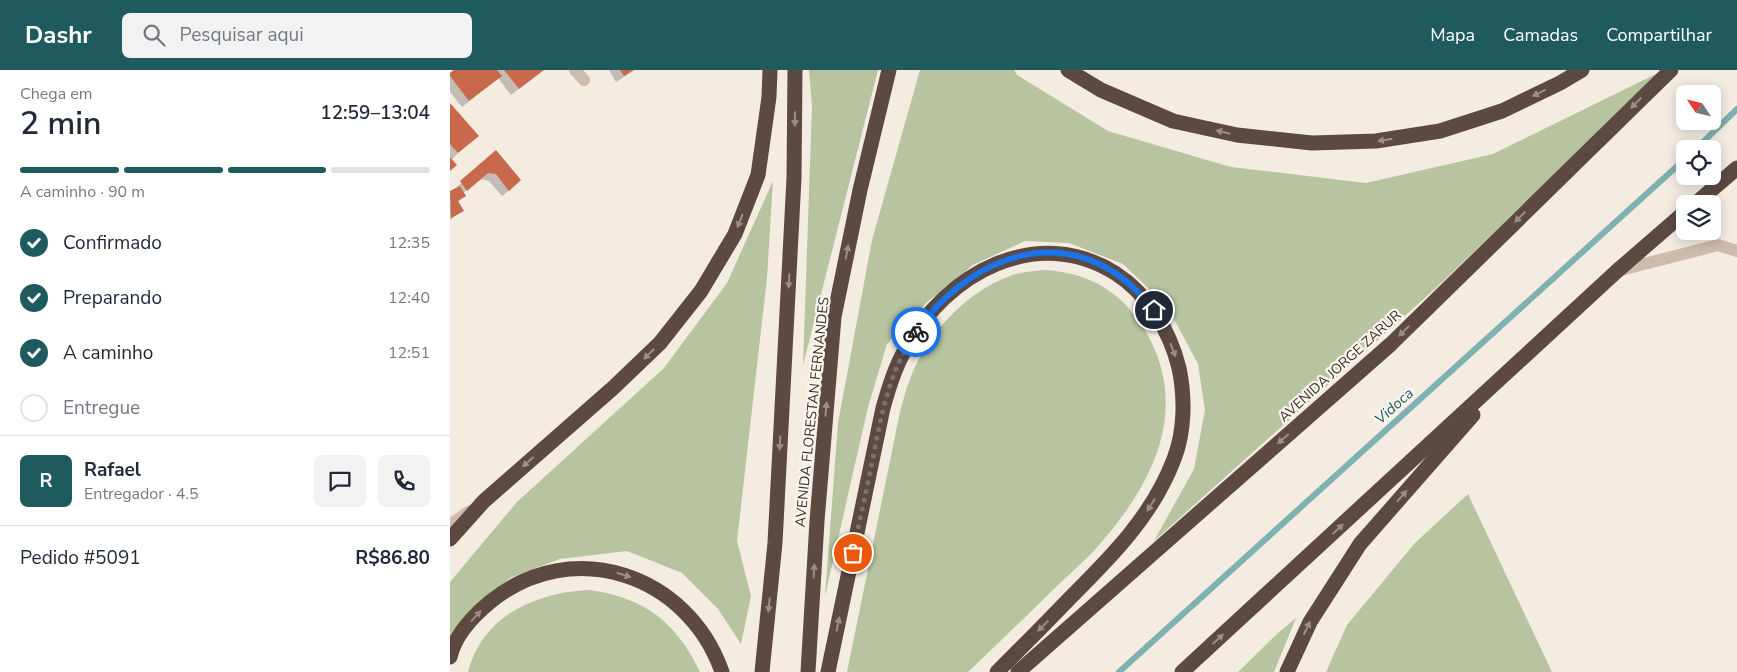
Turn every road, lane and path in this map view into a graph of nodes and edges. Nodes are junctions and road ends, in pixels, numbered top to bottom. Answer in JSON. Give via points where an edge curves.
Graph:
{"nodes":[{"id":1,"x":575,"y":70,"type":"edge"},
{"id":2,"x":770,"y":70,"type":"edge"},
{"id":3,"x":795,"y":70,"type":"edge"},
{"id":4,"x":889,"y":70,"type":"edge"},
{"id":5,"x":1068,"y":70,"type":"edge"},
{"id":6,"x":1582,"y":70,"type":"edge"},
{"id":7,"x":1671,"y":70,"type":"edge"},
{"id":8,"x":584,"y":80,"type":"dead end"},
{"id":9,"x":1737,"y":168,"type":"edge"},
{"id":10,"x":1706,"y":195,"type":"edge"},
{"id":11,"x":1676,"y":220,"type":"edge"},
{"id":12,"x":1737,"y":251,"type":"edge"},
{"id":13,"x":1617,"y":271,"type":"junction"},
{"id":14,"x":1525,"y":356,"type":"junction"},
{"id":15,"x":484,"y":501,"type":"junction"},
{"id":16,"x":450,"y":525,"type":"edge"},
{"id":17,"x":450,"y":539,"type":"edge"},
{"id":18,"x":450,"y":657,"type":"edge"},
{"id":19,"x":722,"y":672,"type":"edge"},
{"id":20,"x":762,"y":672,"type":"edge"},
{"id":21,"x":808,"y":672,"type":"edge"},
{"id":22,"x":828,"y":672,"type":"edge"},
{"id":23,"x":998,"y":672,"type":"edge"},
{"id":24,"x":1018,"y":672,"type":"edge"},
{"id":25,"x":1182,"y":672,"type":"edge"},
{"id":26,"x":1286,"y":672,"type":"edge"}],
"edges":[{"from":1,"to":8,"type":"street"},
{"from":2,"to":15,"type":"highway","one_way":true,"via":[[758,176],[735,234],[701,291],[660,343]]},
{"from":3,"to":20,"type":"highway","name":"AVENIDA FLORESTAN FERNANDES","one_way":true,"via":[[794,178],[775,533]]},
{"from":21,"to":4,"type":"highway","name":"AVENIDA FLORESTAN FERNANDES","one_way":true,"via":[[834,317]]},
{"from":6,"to":5,"type":"highway","one_way":true,"via":[[1502,111],[1440,131],[1376,141],[1312,143],[1236,135],[1173,121],[1101,90]]},
{"from":7,"to":24,"type":"highway","name":"AVENIDA JORGE ZARUR","one_way":true,"via":[[1391,344]]},
{"from":9,"to":10,"type":"highway"},
{"from":11,"to":13,"type":"highway"},
{"from":12,"to":13,"type":"street","via":[[1718,245]]},
{"from":13,"to":14,"type":"highway"},
{"from":25,"to":14,"type":"highway","one_way":true},
{"from":26,"to":14,"type":"highway","one_way":true,"via":[[1310,622],[1360,544]]},
{"from":15,"to":16,"type":"street"},
{"from":15,"to":17,"type":"highway"},
{"from":18,"to":19,"type":"highway","one_way":true,"via":[[465,628],[500,595],[543,574],[591,569],[615,572],[638,580],[679,605],[709,642]]},
{"from":22,"to":23,"type":"highway","one_way":true,"via":[[883,408],[892,376],[906,346],[925,318],[974,275],[1004,259],[1024,254],[1065,254],[1085,258],[1122,277],[1154,310],[1176,357],[1182,382],[1181,433],[1175,458],[1158,494],[1136,528],[1111,558]]}]}
